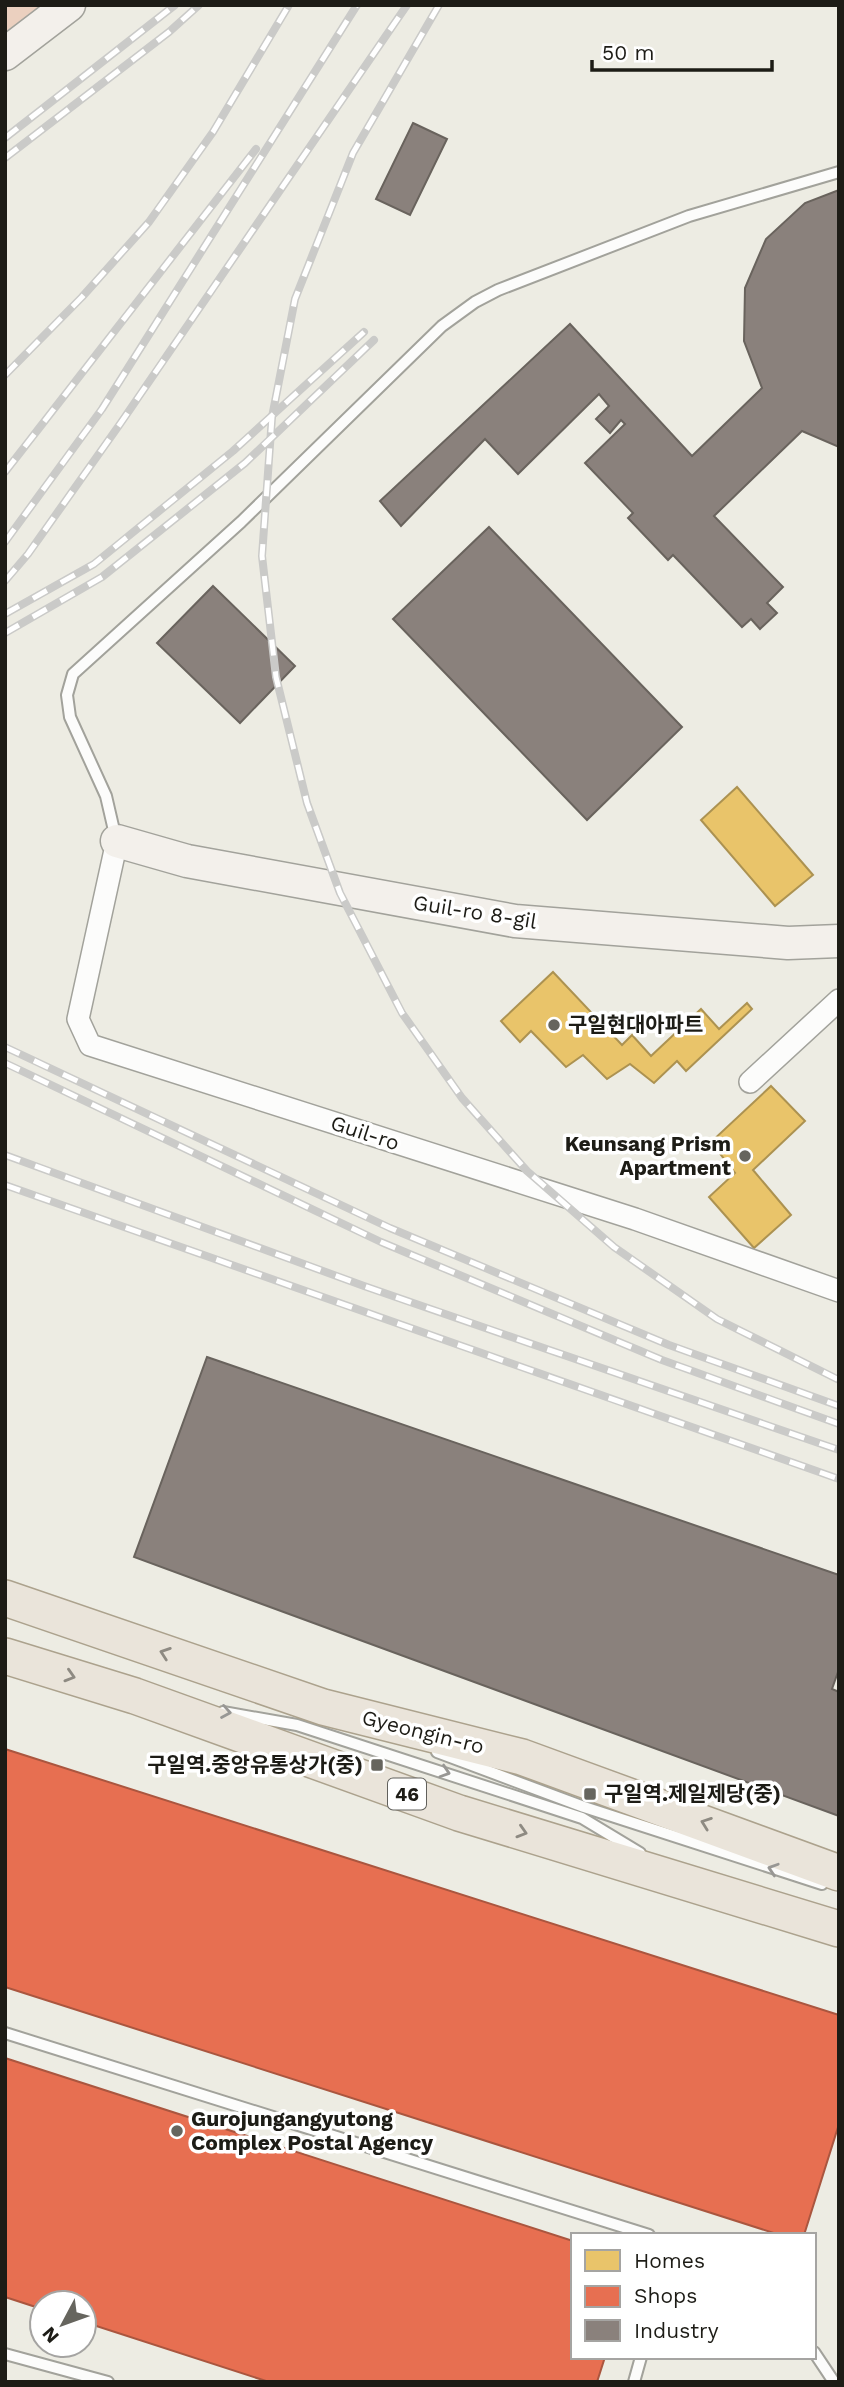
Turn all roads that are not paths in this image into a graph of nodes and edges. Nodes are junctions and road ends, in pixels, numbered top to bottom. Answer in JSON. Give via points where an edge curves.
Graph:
{"nodes":[{"id":1,"x":69,"y":5,"type":"edge"},
{"id":2,"x":5,"y":54,"type":"edge"},
{"id":3,"x":839,"y":172,"type":"edge"},
{"id":4,"x":117,"y":841,"type":"junction"},
{"id":5,"x":839,"y":941,"type":"edge"},
{"id":6,"x":839,"y":1000,"type":"edge"},
{"id":7,"x":750,"y":1082,"type":"dead end"},
{"id":8,"x":839,"y":1291,"type":"edge"},
{"id":9,"x":5,"y":1598,"type":"edge"},
{"id":10,"x":5,"y":1656,"type":"edge"},
{"id":11,"x":135,"y":1696,"type":"junction"},
{"id":12,"x":323,"y":1707,"type":"junction"},
{"id":13,"x":202,"y":1708,"type":"dead end"},
{"id":14,"x":216,"y":1710,"type":"dead end"},
{"id":15,"x":409,"y":1741,"type":"dead end"},
{"id":16,"x":422,"y":1746,"type":"dead end"},
{"id":17,"x":839,"y":1873,"type":"edge"},
{"id":18,"x":684,"y":1880,"type":"junction"},
{"id":19,"x":839,"y":1887,"type":"edge"},
{"id":20,"x":839,"y":1929,"type":"edge"},
{"id":21,"x":5,"y":2033,"type":"edge"},
{"id":22,"x":643,"y":2233,"type":"edge"},
{"id":23,"x":5,"y":2354,"type":"edge"},
{"id":24,"x":816,"y":2355,"type":"edge"},
{"id":25,"x":640,"y":2359,"type":"edge"},
{"id":26,"x":108,"y":2382,"type":"edge"},
{"id":27,"x":634,"y":2382,"type":"edge"},
{"id":28,"x":834,"y":2382,"type":"edge"}],
"edges":[{"from":1,"to":2,"type":"street"},
{"from":3,"to":4,"type":"lane","via":[[689,216],[511,285],[475,302],[442,326],[241,522],[73,674],[66,695],[70,717],[106,796]]},
{"from":4,"to":5,"type":"street","name":"Guil-ro 8-gil","via":[[187,861],[515,921],[788,943]]},
{"from":4,"to":8,"type":"street","name":"Guil-ro","via":[[78,1019],[90,1045],[621,1214]]},
{"from":6,"to":7,"type":"street"},
{"from":12,"to":9,"type":"main road","name":"Gyeongin-ro","one_way":true},
{"from":10,"to":11,"type":"main road","number":"46","one_way":true},
{"from":11,"to":13,"type":"lane"},
{"from":11,"to":18,"type":"main road","number":"46","one_way":true,"via":[[459,1813]]},
{"from":12,"to":15,"type":"lane"},
{"from":17,"to":12,"type":"main road","name":"Gyeongin-ro","one_way":true,"via":[[522,1757]]},
{"from":14,"to":18,"type":"lane","one_way":true,"via":[[297,1725],[582,1818]]},
{"from":19,"to":16,"type":"lane","one_way":true,"via":[[584,1807]]},
{"from":18,"to":20,"type":"main road","number":"46"},
{"from":21,"to":22,"type":"lane"},
{"from":23,"to":26,"type":"lane"},
{"from":24,"to":28,"type":"lane"},
{"from":25,"to":27,"type":"lane"}]}
